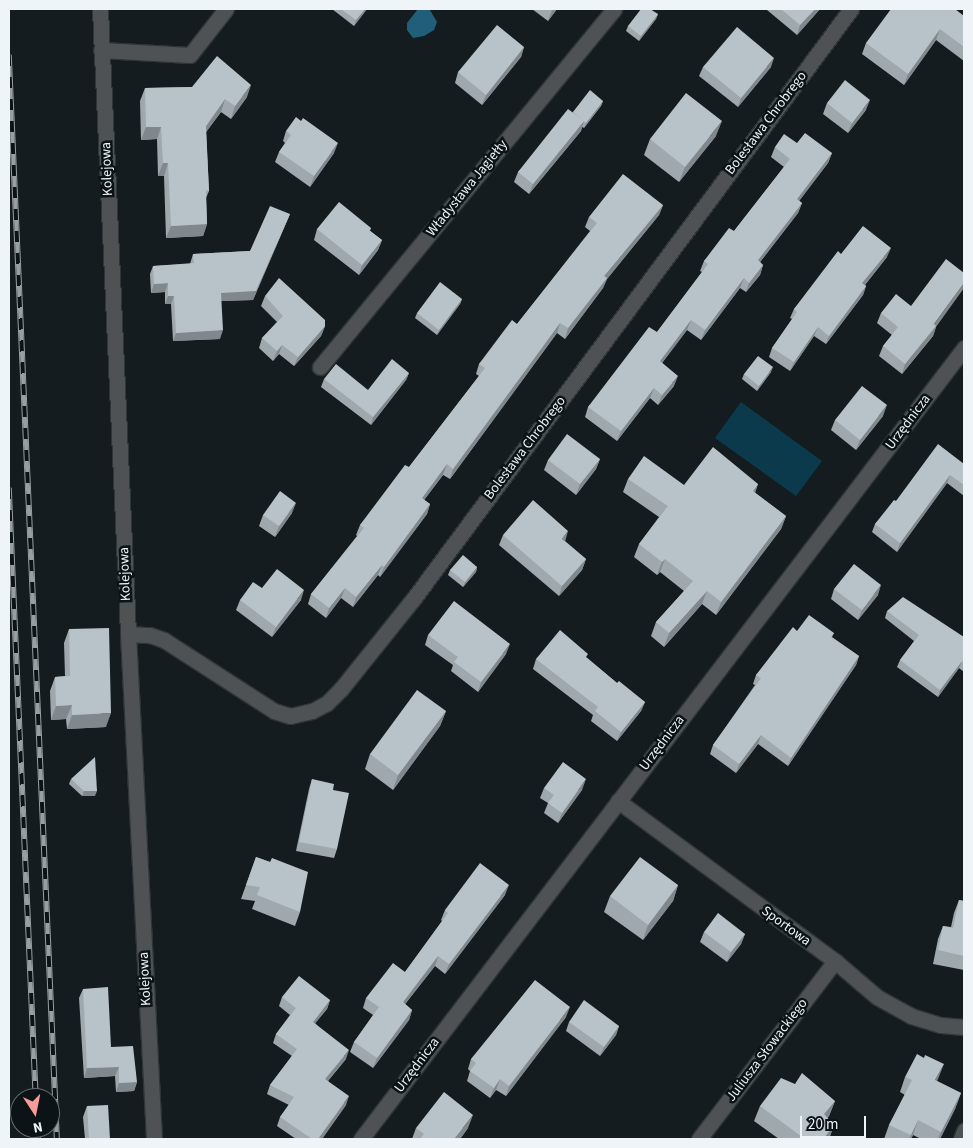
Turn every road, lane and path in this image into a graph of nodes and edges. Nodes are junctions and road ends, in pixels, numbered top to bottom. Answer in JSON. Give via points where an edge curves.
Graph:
{"nodes":[{"id":1,"x":100,"y":9,"type":"edge"},
{"id":2,"x":226,"y":9,"type":"edge"},
{"id":3,"x":614,"y":9,"type":"edge"},
{"id":4,"x":850,"y":9,"type":"edge"},
{"id":5,"x":101,"y":50,"type":"junction"},
{"id":6,"x":964,"y":348,"type":"edge"},
{"id":7,"x":320,"y":367,"type":"dead end"},
{"id":8,"x":128,"y":634,"type":"junction"},
{"id":9,"x":618,"y":801,"type":"junction"},
{"id":10,"x":835,"y":961,"type":"junction"},
{"id":11,"x":964,"y":1027,"type":"edge"},
{"id":12,"x":964,"y":1131,"type":"edge"},
{"id":13,"x":154,"y":1139,"type":"edge"},
{"id":14,"x":361,"y":1139,"type":"edge"},
{"id":15,"x":699,"y":1139,"type":"edge"},
{"id":16,"x":961,"y":1139,"type":"edge"}],
"edges":[{"from":1,"to":5,"type":"street","name":"Kolejowa"},
{"from":2,"to":5,"type":"street","via":[[190,55]]},
{"from":3,"to":7,"type":"street","name":"Władysława Jagiełły"},
{"from":4,"to":8,"type":"street","name":"Bolesława Chrobrego","via":[[414,598],[327,703],[312,711],[290,716],[274,711],[164,640]]},
{"from":5,"to":8,"type":"street","name":"Kolejowa"},
{"from":6,"to":9,"type":"street","name":"Urzędnicza"},
{"from":8,"to":13,"type":"street","name":"Kolejowa"},
{"from":9,"to":10,"type":"street","name":"Sportowa"},
{"from":9,"to":14,"type":"street","name":"Urzędnicza"},
{"from":10,"to":11,"type":"street","name":"Sportowa","via":[[877,998],[911,1016]]},
{"from":10,"to":15,"type":"street","name":"Juliusza Słowackiego"},
{"from":12,"to":16,"type":"street"}]}
